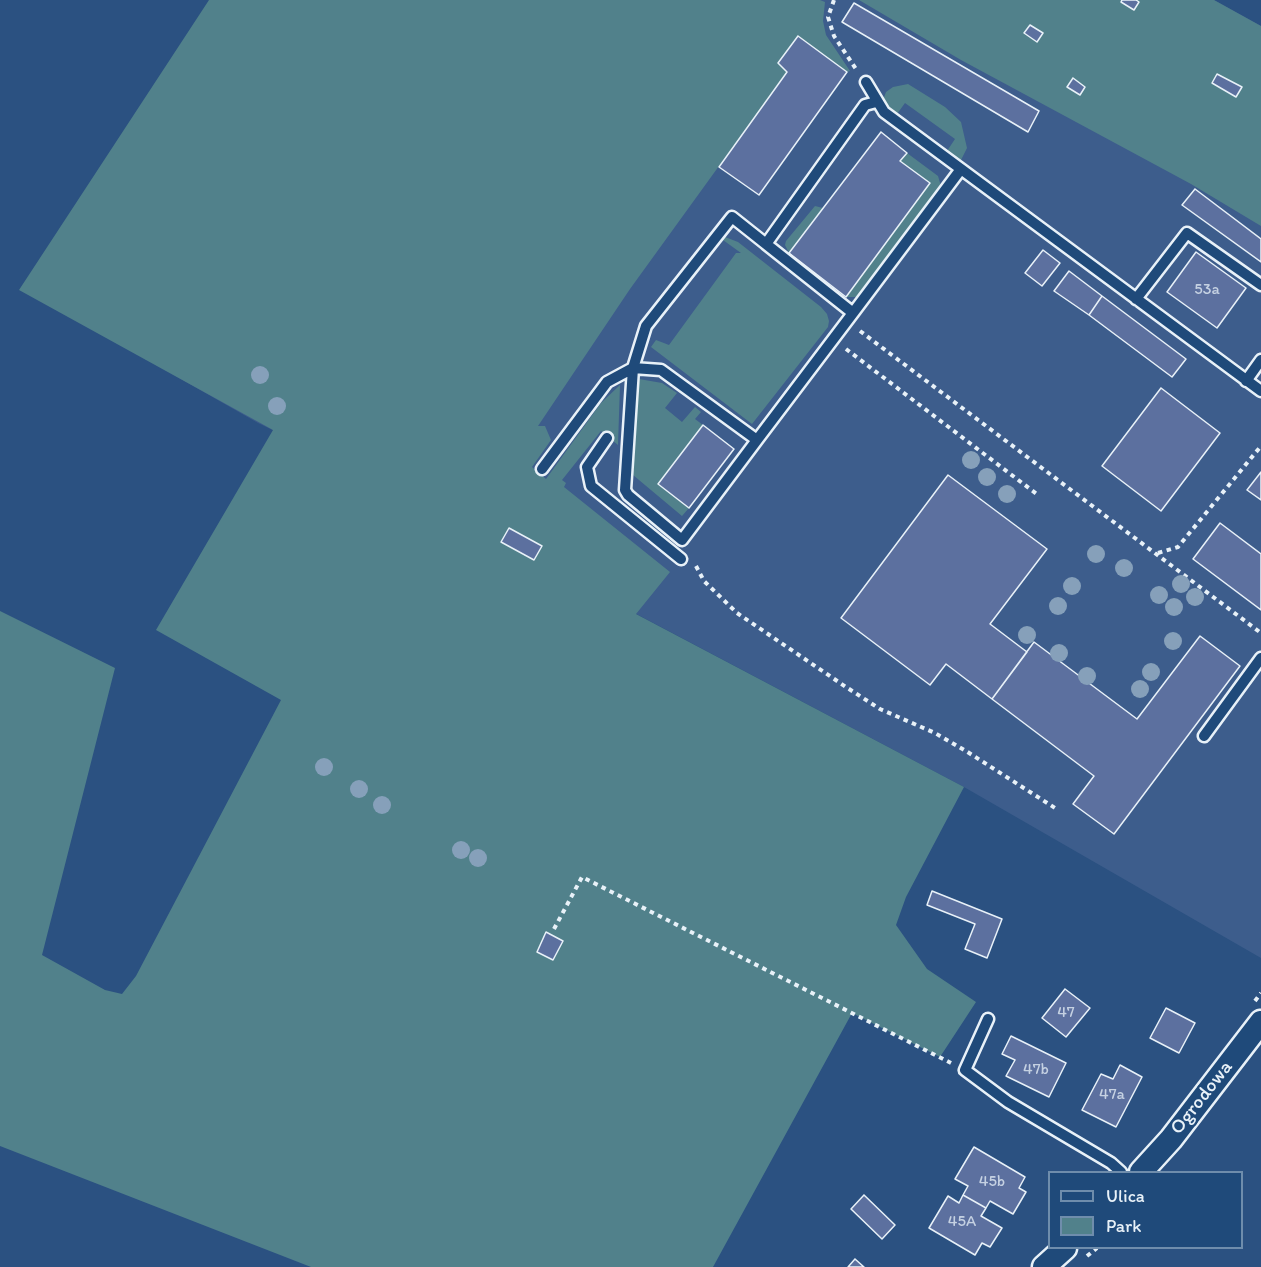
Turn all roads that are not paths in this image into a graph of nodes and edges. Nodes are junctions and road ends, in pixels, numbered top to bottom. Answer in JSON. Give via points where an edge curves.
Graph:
{"nodes":[{"id":1,"x":866,"y":82,"type":"road end"},
{"id":2,"x":876,"y":102,"type":"junction"},
{"id":3,"x":961,"y":169,"type":"junction"},
{"id":4,"x":766,"y":244,"type":"junction"},
{"id":5,"x":1261,"y":285,"type":"edge"},
{"id":6,"x":1136,"y":299,"type":"junction"},
{"id":7,"x":850,"y":317,"type":"junction"},
{"id":8,"x":1261,"y":360,"type":"edge"},
{"id":9,"x":633,"y":368,"type":"junction"},
{"id":10,"x":1246,"y":381,"type":"junction"},
{"id":11,"x":1261,"y":392,"type":"edge"},
{"id":12,"x":607,"y":438,"type":"dead end"},
{"id":13,"x":757,"y":440,"type":"junction"},
{"id":14,"x":542,"y":469,"type":"dead end"},
{"id":15,"x":682,"y":540,"type":"junction"},
{"id":16,"x":1261,"y":658,"type":"edge"},
{"id":17,"x":1204,"y":736,"type":"dead end"},
{"id":18,"x":988,"y":1019,"type":"dead end"},
{"id":19,"x":1261,"y":1022,"type":"edge"},
{"id":20,"x":1119,"y":1171,"type":"edge"},
{"id":21,"x":1144,"y":1171,"type":"edge"},
{"id":22,"x":1064,"y":1249,"type":"edge"},
{"id":23,"x":1044,"y":1267,"type":"edge"}],
"edges":[{"from":1,"to":2,"type":"lane"},
{"from":2,"to":3,"type":"lane"},
{"from":2,"to":4,"type":"lane","via":[[865,105]]},
{"from":3,"to":6,"type":"lane"},
{"from":3,"to":7,"type":"lane"},
{"from":4,"to":7,"type":"lane"},
{"from":4,"to":9,"type":"lane","via":[[732,217],[646,326]]},
{"from":5,"to":6,"type":"lane","via":[[1187,233]]},
{"from":6,"to":10,"type":"lane"},
{"from":7,"to":13,"type":"lane"},
{"from":8,"to":10,"type":"lane"},
{"from":9,"to":13,"type":"lane","via":[[661,370]]},
{"from":9,"to":14,"type":"lane","via":[[607,382]]},
{"from":9,"to":15,"type":"lane","via":[[625,490]]},
{"from":10,"to":11,"type":"lane"},
{"from":12,"to":15,"type":"lane","via":[[587,468],[591,486],[677,556]]},
{"from":13,"to":15,"type":"lane"},
{"from":16,"to":17,"type":"lane"},
{"from":18,"to":20,"type":"lane","via":[[965,1070],[1008,1102]]},
{"from":19,"to":21,"type":"street","name":"Ogrodowa"},
{"from":22,"to":23,"type":"street"}]}
